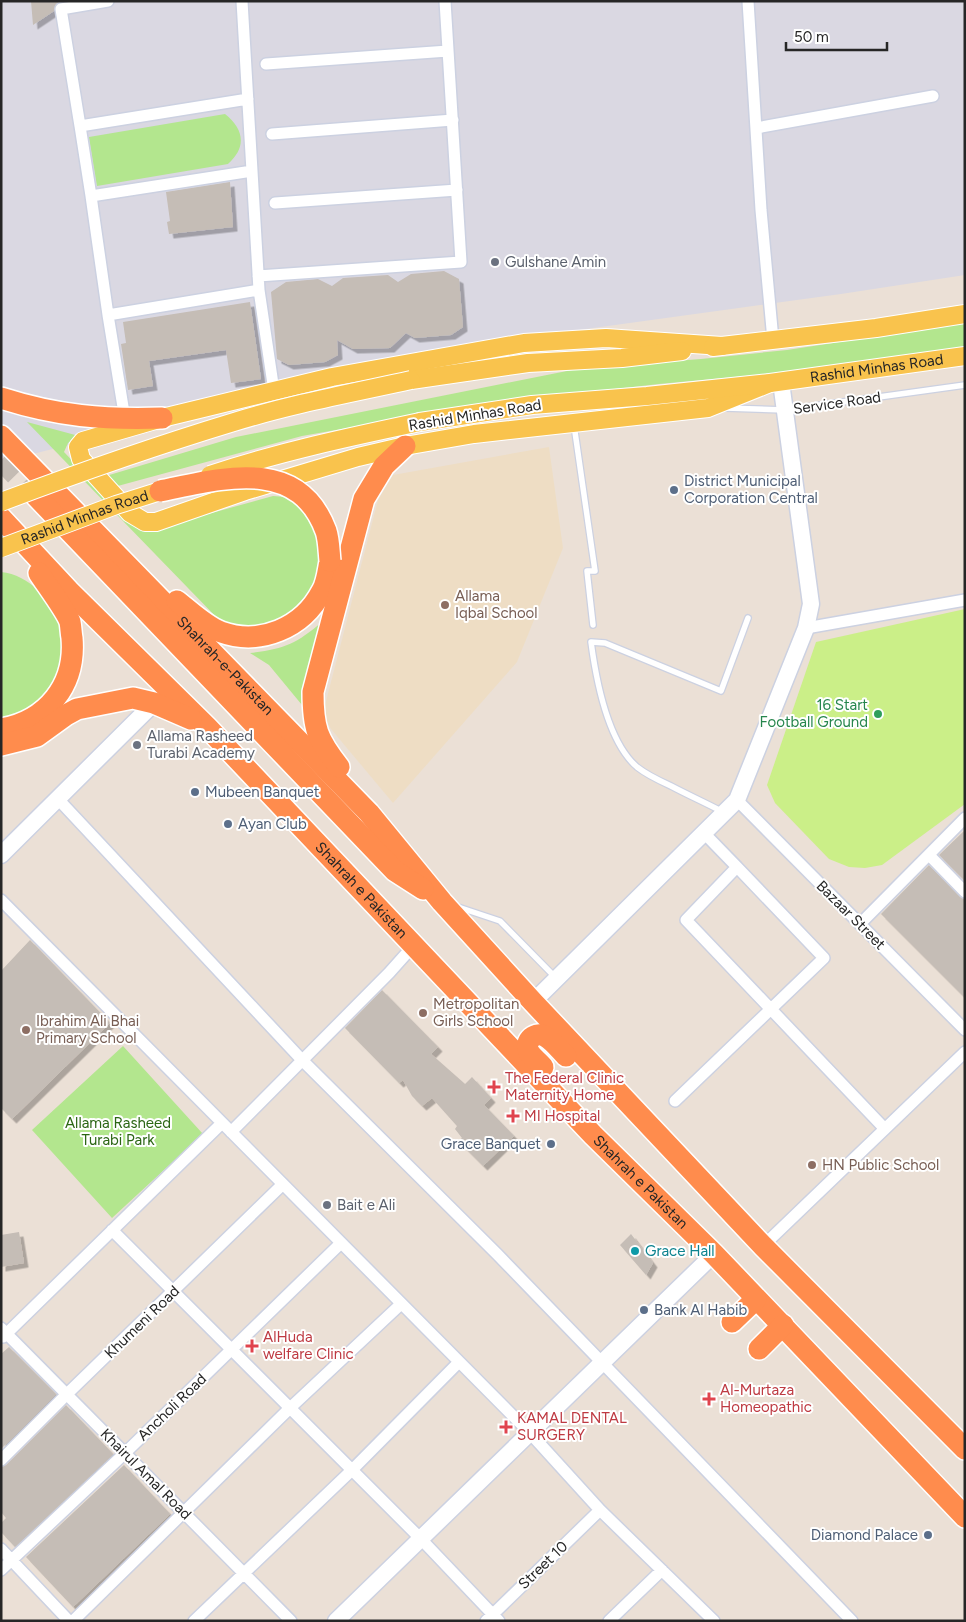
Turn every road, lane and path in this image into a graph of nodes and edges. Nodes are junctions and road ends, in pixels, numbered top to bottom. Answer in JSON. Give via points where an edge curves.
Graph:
{"nodes":[{"id":1,"x":242,"y":1,"type":"edge"},
{"id":2,"x":445,"y":1,"type":"edge"},
{"id":3,"x":748,"y":1,"type":"edge"},
{"id":4,"x":105,"y":2,"type":"edge"},
{"id":5,"x":448,"y":51,"type":"junction"},
{"id":6,"x":266,"y":64,"type":"dead end"},
{"id":7,"x":933,"y":96,"type":"dead end"},
{"id":8,"x":248,"y":99,"type":"junction"},
{"id":9,"x":453,"y":120,"type":"junction"},
{"id":10,"x":80,"y":126,"type":"junction"},
{"id":11,"x":756,"y":128,"type":"junction"},
{"id":12,"x":272,"y":134,"type":"dead end"},
{"id":13,"x":252,"y":171,"type":"junction"},
{"id":14,"x":457,"y":190,"type":"junction"},
{"id":15,"x":91,"y":196,"type":"junction"},
{"id":16,"x":275,"y":203,"type":"dead end"},
{"id":17,"x":258,"y":276,"type":"junction"},
{"id":18,"x":259,"y":290,"type":"junction"},
{"id":19,"x":965,"y":314,"type":"edge"},
{"id":20,"x":108,"y":316,"type":"junction"},
{"id":21,"x":772,"y":340,"type":"junction"},
{"id":22,"x":722,"y":346,"type":"junction"},
{"id":23,"x":965,"y":356,"type":"edge"},
{"id":24,"x":775,"y":382,"type":"junction"},
{"id":25,"x":965,"y":385,"type":"edge"},
{"id":26,"x":274,"y":391,"type":"junction"},
{"id":27,"x":1,"y":398,"type":"edge"},
{"id":28,"x":708,"y":408,"type":"junction"},
{"id":29,"x":784,"y":410,"type":"junction"},
{"id":30,"x":162,"y":418,"type":"junction"},
{"id":31,"x":125,"y":419,"type":"junction"},
{"id":32,"x":574,"y":423,"type":"junction"},
{"id":33,"x":1,"y":436,"type":"edge"},
{"id":34,"x":405,"y":446,"type":"junction"},
{"id":35,"x":160,"y":491,"type":"junction"},
{"id":36,"x":36,"y":496,"type":"tunnel mouth"},
{"id":37,"x":1,"y":502,"type":"edge"},
{"id":38,"x":4,"y":521,"type":"edge"},
{"id":39,"x":4,"y":547,"type":"edge"},
{"id":40,"x":111,"y":550,"type":"junction"},
{"id":41,"x":965,"y":600,"type":"edge"},
{"id":42,"x":748,"y":618,"type":"dead end"},
{"id":43,"x":593,"y":625,"type":"dead end"},
{"id":44,"x":806,"y":628,"type":"junction"},
{"id":45,"x":154,"y":703,"type":"junction"},
{"id":46,"x":207,"y":727,"type":"junction"},
{"id":47,"x":1,"y":729,"type":"edge"},
{"id":48,"x":1,"y":745,"type":"edge"},
{"id":49,"x":58,"y":799,"type":"junction"},
{"id":50,"x":737,"y":800,"type":"junction"},
{"id":51,"x":368,"y":813,"type":"junction"},
{"id":52,"x":725,"y":813,"type":"junction"},
{"id":53,"x":965,"y":818,"type":"edge"},
{"id":54,"x":704,"y":833,"type":"junction"},
{"id":55,"x":1,"y":855,"type":"edge"},
{"id":56,"x":929,"y":855,"type":"junction"},
{"id":57,"x":737,"y":867,"type":"junction"},
{"id":58,"x":965,"y":892,"type":"edge"},
{"id":59,"x":1,"y":900,"type":"edge"},
{"id":60,"x":442,"y":902,"type":"junction"},
{"id":61,"x":860,"y":924,"type":"junction"},
{"id":62,"x":414,"y":945,"type":"junction"},
{"id":63,"x":556,"y":978,"type":"junction"},
{"id":64,"x":533,"y":1002,"type":"junction"},
{"id":65,"x":770,"y":1010,"type":"junction"},
{"id":66,"x":965,"y":1030,"type":"edge"},
{"id":67,"x":965,"y":1052,"type":"edge"},
{"id":68,"x":302,"y":1060,"type":"junction"},
{"id":69,"x":674,"y":1101,"type":"dead end"},
{"id":70,"x":226,"y":1127,"type":"junction"},
{"id":71,"x":885,"y":1128,"type":"junction"},
{"id":72,"x":593,"y":1135,"type":"junction"},
{"id":73,"x":658,"y":1135,"type":"junction"},
{"id":74,"x":283,"y":1184,"type":"junction"},
{"id":75,"x":112,"y":1230,"type":"junction"},
{"id":76,"x":341,"y":1243,"type":"junction"},
{"id":77,"x":763,"y":1246,"type":"junction"},
{"id":78,"x":714,"y":1254,"type":"junction"},
{"id":79,"x":172,"y":1292,"type":"junction"},
{"id":80,"x":756,"y":1299,"type":"junction"},
{"id":81,"x":402,"y":1304,"type":"junction"},
{"id":82,"x":732,"y":1322,"type":"dead end"},
{"id":83,"x":783,"y":1325,"type":"junction"},
{"id":84,"x":3,"y":1333,"type":"edge"},
{"id":85,"x":232,"y":1349,"type":"junction"},
{"id":86,"x":759,"y":1350,"type":"dead end"},
{"id":87,"x":459,"y":1362,"type":"junction"},
{"id":88,"x":602,"y":1363,"type":"junction"},
{"id":89,"x":67,"y":1394,"type":"junction"},
{"id":90,"x":290,"y":1408,"type":"junction"},
{"id":91,"x":530,"y":1433,"type":"junction"},
{"id":92,"x":965,"y":1449,"type":"edge"},
{"id":93,"x":125,"y":1453,"type":"junction"},
{"id":94,"x":1,"y":1460,"type":"edge"},
{"id":95,"x":352,"y":1470,"type":"junction"},
{"id":96,"x":600,"y":1510,"type":"junction"},
{"id":97,"x":183,"y":1512,"type":"junction"},
{"id":98,"x":965,"y":1517,"type":"edge"},
{"id":99,"x":421,"y":1539,"type":"junction"},
{"id":100,"x":1,"y":1549,"type":"edge"},
{"id":101,"x":12,"y":1560,"type":"junction"},
{"id":102,"x":1,"y":1570,"type":"edge"},
{"id":103,"x":662,"y":1570,"type":"junction"},
{"id":104,"x":244,"y":1573,"type":"junction"},
{"id":105,"x":492,"y":1619,"type":"edge"},
{"id":106,"x":71,"y":1621,"type":"edge"},
{"id":107,"x":194,"y":1621,"type":"edge"},
{"id":108,"x":291,"y":1621,"type":"edge"},
{"id":109,"x":336,"y":1621,"type":"edge"},
{"id":110,"x":609,"y":1621,"type":"edge"},
{"id":111,"x":714,"y":1621,"type":"edge"},
{"id":112,"x":852,"y":1621,"type":"edge"}],
"edges":[{"from":1,"to":8,"type":"street"},
{"from":2,"to":5,"type":"street"},
{"from":3,"to":11,"type":"street"},
{"from":4,"to":10,"type":"street","via":[[61,9]]},
{"from":5,"to":6,"type":"street"},
{"from":5,"to":9,"type":"street"},
{"from":7,"to":11,"type":"street"},
{"from":8,"to":10,"type":"street"},
{"from":8,"to":13,"type":"street"},
{"from":9,"to":12,"type":"street"},
{"from":9,"to":14,"type":"street"},
{"from":10,"to":15,"type":"street"},
{"from":11,"to":21,"type":"street"},
{"from":13,"to":15,"type":"street"},
{"from":13,"to":17,"type":"street"},
{"from":14,"to":16,"type":"street"},
{"from":14,"to":17,"type":"street","via":[[461,262]]},
{"from":15,"to":20,"type":"street"},
{"from":17,"to":18,"type":"street"},
{"from":18,"to":20,"type":"street"},
{"from":18,"to":26,"type":"street"},
{"from":19,"to":21,"type":"main road"},
{"from":20,"to":31,"type":"street"},
{"from":21,"to":22,"type":"main road"},
{"from":22,"to":26,"type":"main road","via":[[606,338],[524,343],[332,377]]},
{"from":22,"to":37,"type":"main road","bridge":true,"via":[[622,358],[528,363],[411,380],[309,402],[100,465]]},
{"from":23,"to":24,"type":"main road","name":"Rashid Minhas Road"},
{"from":24,"to":28,"type":"main road"},
{"from":24,"to":29,"type":"street"},
{"from":24,"to":35,"type":"main road","name":"Rashid Minhas Road","bridge":true,"via":[[532,405],[420,422],[306,447]]},
{"from":25,"to":29,"type":"lane","name":"Service Road"},
{"from":26,"to":30,"type":"main road"},
{"from":27,"to":31,"type":"highway","via":[[79,417]]},
{"from":28,"to":29,"type":"lane","name":"Service Road"},
{"from":28,"to":32,"type":"main road"},
{"from":29,"to":44,"type":"street","via":[[811,604]]},
{"from":30,"to":31,"type":"highway"},
{"from":30,"to":34,"type":"main road","via":[[83,441],[78,447],[81,460],[130,513],[145,522],[156,522],[245,491]]},
{"from":32,"to":34,"type":"main road","via":[[474,434]]},
{"from":32,"to":43,"type":"lane","via":[[595,571],[587,571]]},
{"from":33,"to":40,"type":"highway","name":"Shahrah-e-Pakistan"},
{"from":34,"to":51,"type":"highway","via":[[384,466],[364,499],[313,692],[316,731]]},
{"from":35,"to":39,"type":"main road","name":"Rashid Minhas Road","bridge":true},
{"from":35,"to":40,"type":"highway","bridge":true,"via":[[251,476],[278,481],[299,493],[316,511],[327,533],[330,562],[323,590],[311,610],[287,629],[264,636],[242,637],[220,632]]},
{"from":36,"to":60,"type":"highway","via":[[395,871]]},
{"from":38,"to":46,"type":"highway","via":[[69,591]]},
{"from":38,"to":47,"type":"highway","via":[[70,621],[73,650],[68,679],[54,701],[33,718]]},
{"from":40,"to":51,"type":"highway","name":"Shahrah-e-Pakistan"},
{"from":41,"to":44,"type":"street"},
{"from":42,"to":52,"type":"lane","via":[[721,691],[605,642],[591,642],[595,672],[620,746],[637,767]]},
{"from":44,"to":50,"type":"street"},
{"from":45,"to":46,"type":"highway"},
{"from":45,"to":48,"type":"highway","via":[[133,698],[77,709],[37,736]]},
{"from":45,"to":49,"type":"street"},
{"from":46,"to":62,"type":"highway","name":"Shahrah e Pakistan"},
{"from":49,"to":55,"type":"street"},
{"from":49,"to":68,"type":"street"},
{"from":50,"to":52,"type":"street"},
{"from":50,"to":61,"type":"street","name":"Bazaar Street"},
{"from":51,"to":60,"type":"highway","name":"Shahrah-e-Pakistan"},
{"from":52,"to":54,"type":"street"},
{"from":53,"to":56,"type":"street"},
{"from":54,"to":57,"type":"street"},
{"from":54,"to":63,"type":"street"},
{"from":56,"to":58,"type":"street"},
{"from":56,"to":61,"type":"street"},
{"from":57,"to":65,"type":"street","via":[[686,920]]},
{"from":57,"to":65,"type":"street","via":[[824,958]]},
{"from":59,"to":70,"type":"street"},
{"from":60,"to":63,"type":"lane","via":[[500,921]]},
{"from":60,"to":64,"type":"highway"},
{"from":61,"to":66,"type":"street","name":"Bazaar Street"},
{"from":62,"to":68,"type":"street"},
{"from":62,"to":72,"type":"highway","name":"Shahrah e Pakistan"},
{"from":63,"to":64,"type":"street"},
{"from":64,"to":73,"type":"highway"},
{"from":65,"to":69,"type":"street"},
{"from":65,"to":71,"type":"street"},
{"from":67,"to":71,"type":"street"},
{"from":68,"to":70,"type":"street"},
{"from":68,"to":88,"type":"street"},
{"from":70,"to":74,"type":"street"},
{"from":70,"to":75,"type":"street"},
{"from":71,"to":77,"type":"street"},
{"from":72,"to":73,"type":"highway","via":[[581,1109],[530,1052],[528,1046],[534,1035],[546,1037],[610,1101]]},
{"from":72,"to":78,"type":"highway","name":"Shahrah e Pakistan"},
{"from":73,"to":77,"type":"highway"},
{"from":74,"to":76,"type":"street"},
{"from":74,"to":79,"type":"street","name":"Khumeni Road"},
{"from":75,"to":79,"type":"street"},
{"from":75,"to":84,"type":"street"},
{"from":76,"to":81,"type":"street"},
{"from":76,"to":85,"type":"street","name":"Ancholi Road"},
{"from":77,"to":92,"type":"highway"},
{"from":78,"to":80,"type":"highway","name":"Shahrah e Pakistan"},
{"from":78,"to":88,"type":"street"},
{"from":79,"to":85,"type":"street"},
{"from":79,"to":89,"type":"street","name":"Khumeni Road"},
{"from":80,"to":82,"type":"highway"},
{"from":80,"to":83,"type":"highway","name":"Shahrah e Pakistan"},
{"from":81,"to":87,"type":"street"},
{"from":81,"to":90,"type":"street"},
{"from":83,"to":86,"type":"highway"},
{"from":83,"to":98,"type":"highway","name":"Shahrah e Pakistan"},
{"from":84,"to":89,"type":"street","name":"Khairul Amal Road"},
{"from":85,"to":90,"type":"street"},
{"from":85,"to":93,"type":"street","name":"Ancholi Road"},
{"from":87,"to":91,"type":"street"},
{"from":87,"to":95,"type":"street"},
{"from":88,"to":91,"type":"street"},
{"from":88,"to":112,"type":"street"},
{"from":89,"to":93,"type":"street","name":"Khairul Amal Road"},
{"from":89,"to":94,"type":"street","name":"Khumeni Road"},
{"from":90,"to":95,"type":"street"},
{"from":90,"to":97,"type":"street"},
{"from":91,"to":96,"type":"street"},
{"from":91,"to":99,"type":"street"},
{"from":93,"to":97,"type":"street","name":"Khairul Amal Road"},
{"from":93,"to":101,"type":"street","name":"Ancholi Road"},
{"from":95,"to":99,"type":"street"},
{"from":95,"to":104,"type":"street"},
{"from":96,"to":103,"type":"street"},
{"from":96,"to":105,"type":"street","name":"Street 10"},
{"from":97,"to":104,"type":"street","name":"Khairul Amal Road"},
{"from":97,"to":106,"type":"street"},
{"from":99,"to":105,"type":"street"},
{"from":99,"to":109,"type":"street"},
{"from":100,"to":101,"type":"street"},
{"from":101,"to":102,"type":"street","name":"Ancholi Road"},
{"from":101,"to":106,"type":"street"},
{"from":103,"to":110,"type":"street"},
{"from":103,"to":111,"type":"street"},
{"from":104,"to":107,"type":"street"},
{"from":104,"to":108,"type":"street","name":"Khairul Amal Road"}]}
